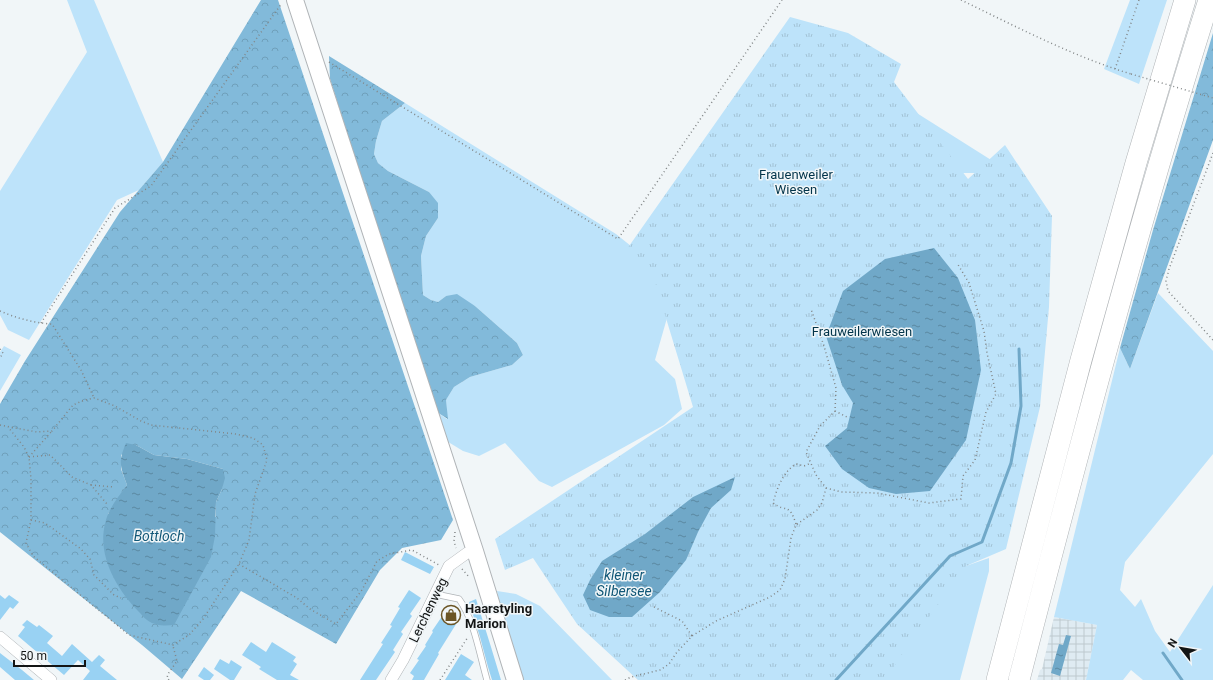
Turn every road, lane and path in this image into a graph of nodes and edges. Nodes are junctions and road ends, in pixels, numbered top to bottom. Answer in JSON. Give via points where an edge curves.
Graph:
{"nodes":[{"id":1,"x":284,"y":0,"type":"edge"},
{"id":2,"x":295,"y":0,"type":"edge"},
{"id":3,"x":782,"y":0,"type":"edge"},
{"id":4,"x":961,"y":0,"type":"edge"},
{"id":5,"x":1139,"y":0,"type":"edge"},
{"id":6,"x":1185,"y":0,"type":"edge"},
{"id":7,"x":1209,"y":0,"type":"edge"},
{"id":8,"x":313,"y":53,"type":"junction"},
{"id":9,"x":1114,"y":69,"type":"junction"},
{"id":10,"x":1213,"y":98,"type":"edge"},
{"id":11,"x":1213,"y":153,"type":"edge"},
{"id":12,"x":957,"y":263,"type":"dead end"},
{"id":13,"x":811,"y":309,"type":"dead end"},
{"id":14,"x":0,"y":311,"type":"edge"},
{"id":15,"x":41,"y":323,"type":"junction"},
{"id":16,"x":1213,"y":340,"type":"edge"},
{"id":17,"x":0,"y":349,"type":"edge"},
{"id":18,"x":0,"y":358,"type":"edge"},
{"id":19,"x":94,"y":398,"type":"junction"},
{"id":20,"x":835,"y":411,"type":"junction"},
{"id":21,"x":847,"y":417,"type":"dead end"},
{"id":22,"x":0,"y":425,"type":"edge"},
{"id":23,"x":8,"y":427,"type":"junction"},
{"id":24,"x":52,"y":431,"type":"junction"},
{"id":25,"x":29,"y":457,"type":"junction"},
{"id":26,"x":811,"y":463,"type":"junction"},
{"id":27,"x":91,"y":485,"type":"junction"},
{"id":28,"x":114,"y":487,"type":"dead end"},
{"id":29,"x":826,"y":488,"type":"junction"},
{"id":30,"x":107,"y":504,"type":"dead end"},
{"id":31,"x":31,"y":520,"type":"junction"},
{"id":32,"x":796,"y":525,"type":"junction"},
{"id":33,"x":475,"y":550,"type":"junction"},
{"id":34,"x":239,"y":564,"type":"junction"},
{"id":35,"x":449,"y":566,"type":"junction"},
{"id":36,"x":435,"y":594,"type":"junction"},
{"id":37,"x":121,"y":598,"type":"dead end"},
{"id":38,"x":654,"y":607,"type":"dead end"},
{"id":39,"x":473,"y":631,"type":"junction"},
{"id":40,"x":692,"y":636,"type":"junction"},
{"id":41,"x":0,"y":637,"type":"edge"},
{"id":42,"x":173,"y":646,"type":"junction"},
{"id":43,"x":51,"y":680,"type":"edge"},
{"id":44,"x":169,"y":680,"type":"edge"},
{"id":45,"x":391,"y":680,"type":"edge"},
{"id":46,"x":440,"y":680,"type":"edge"},
{"id":47,"x":487,"y":680,"type":"edge"},
{"id":48,"x":514,"y":680,"type":"edge"},
{"id":49,"x":625,"y":680,"type":"edge"},
{"id":50,"x":997,"y":680,"type":"edge"},
{"id":51,"x":1019,"y":680,"type":"edge"}],
"edges":[{"from":1,"to":15,"type":"path","via":[[151,186],[115,208]]},
{"from":2,"to":8,"type":"main road"},
{"from":3,"to":8,"type":"path","via":[[618,239]]},
{"from":4,"to":9,"type":"path","via":[[1042,39]]},
{"from":5,"to":9,"type":"path"},
{"from":6,"to":50,"type":"highway","via":[[1080,360]]},
{"from":7,"to":51,"type":"highway","via":[[1157,169]]},
{"from":8,"to":33,"type":"main road"},
{"from":9,"to":10,"type":"path","bridge":true},
{"from":11,"to":16,"type":"path","via":[[1166,281],[1168,291]]},
{"from":12,"to":29,"type":"path","via":[[969,283],[984,331],[996,394],[986,412],[975,460],[964,476],[961,499],[929,502]]},
{"from":13,"to":20,"type":"path","via":[[836,388]]},
{"from":14,"to":15,"type":"path"},
{"from":15,"to":19,"type":"path","via":[[52,324],[81,370]]},
{"from":17,"to":18,"type":"path","via":[[3,353]]},
{"from":19,"to":24,"type":"path","via":[[73,405]]},
{"from":19,"to":34,"type":"path","via":[[151,425],[236,434],[253,438],[263,445],[267,460],[254,494],[249,540]]},
{"from":20,"to":21,"type":"path"},
{"from":20,"to":26,"type":"path","via":[[820,426],[806,452]]},
{"from":22,"to":23,"type":"path"},
{"from":23,"to":24,"type":"path","via":[[37,432]]},
{"from":23,"to":25,"type":"path"},
{"from":24,"to":25,"type":"path"},
{"from":25,"to":27,"type":"path","via":[[50,454],[72,477]]},
{"from":25,"to":31,"type":"path"},
{"from":26,"to":29,"type":"path"},
{"from":26,"to":32,"type":"path","via":[[790,467],[775,496],[774,503],[792,513]]},
{"from":27,"to":28,"type":"path"},
{"from":27,"to":30,"type":"path"},
{"from":29,"to":32,"type":"path","via":[[817,510]]},
{"from":31,"to":37,"type":"path","via":[[45,523],[81,549],[90,559],[94,575],[114,595]]},
{"from":31,"to":42,"type":"path","via":[[26,543],[33,556],[129,635]]},
{"from":32,"to":40,"type":"path","via":[[791,538],[785,579],[780,590],[716,621]]},
{"from":33,"to":35,"type":"street","name":"Lerchenweg"},
{"from":33,"to":48,"type":"main road"},
{"from":34,"to":35,"type":"path","via":[[336,624],[362,590],[377,561],[389,554],[412,550],[439,565]]},
{"from":34,"to":42,"type":"path","via":[[203,619],[189,635]]},
{"from":35,"to":36,"type":"street","name":"Lerchenweg"},
{"from":36,"to":39,"type":"lane","via":[[459,600]]},
{"from":36,"to":45,"type":"street","name":"Lerchenweg"},
{"from":38,"to":40,"type":"path","via":[[682,620]]},
{"from":39,"to":46,"type":"path"},
{"from":39,"to":47,"type":"lane"},
{"from":40,"to":49,"type":"path","via":[[669,664],[660,670]]},
{"from":41,"to":43,"type":"street"},
{"from":42,"to":44,"type":"path","via":[[177,661],[168,674]]}]}
